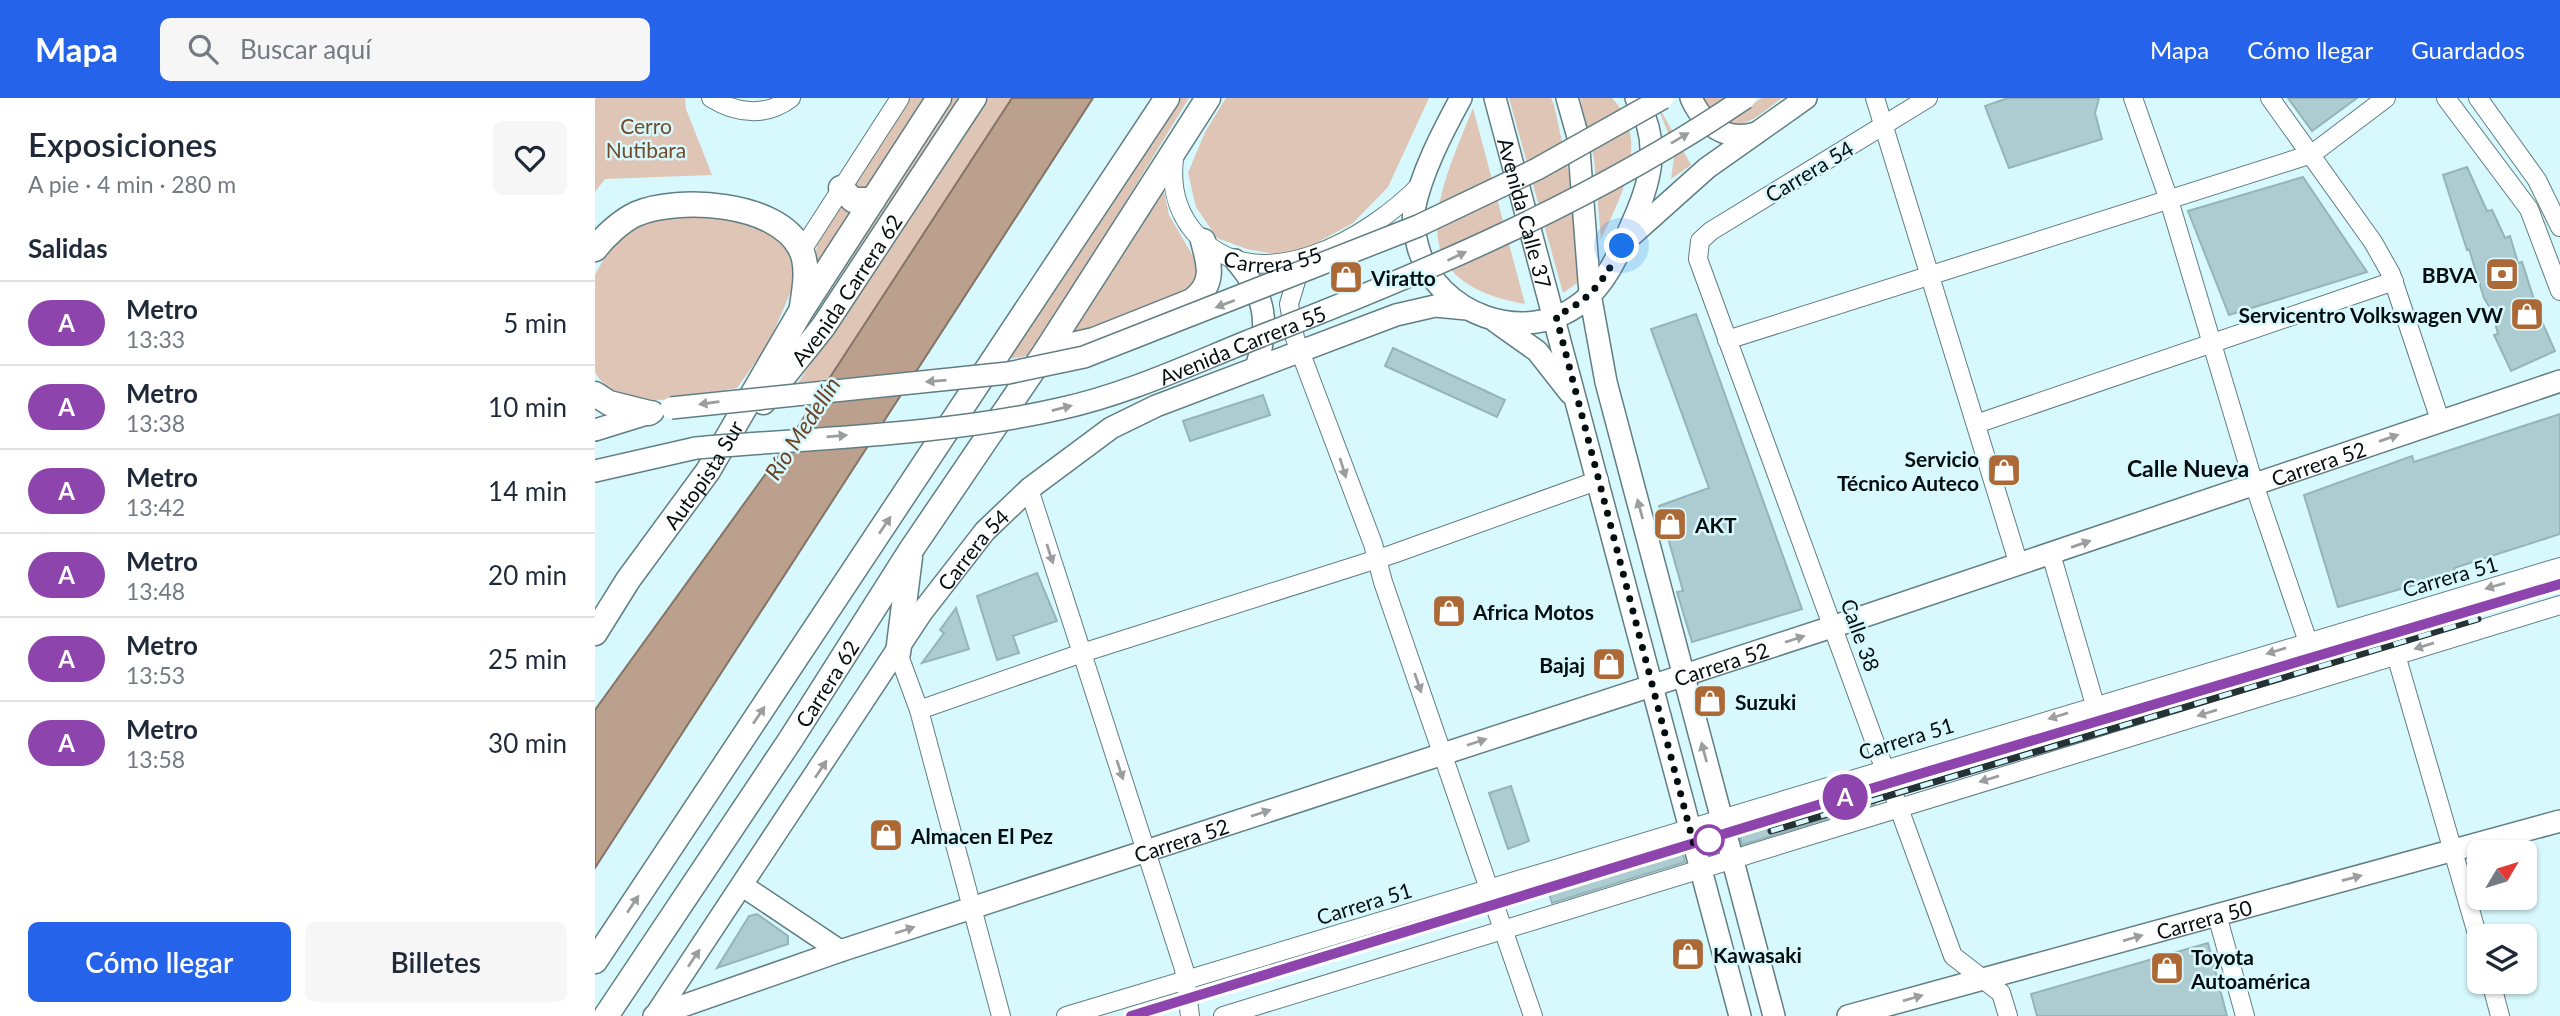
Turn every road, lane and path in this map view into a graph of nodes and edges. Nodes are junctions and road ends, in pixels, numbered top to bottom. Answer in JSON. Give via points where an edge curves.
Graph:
{"nodes":[{"id":1,"x":712,"y":98,"type":"edge"},
{"id":2,"x":791,"y":98,"type":"edge"},
{"id":3,"x":900,"y":98,"type":"edge"},
{"id":4,"x":939,"y":98,"type":"edge"},
{"id":5,"x":974,"y":98,"type":"edge"},
{"id":6,"x":1167,"y":98,"type":"edge"},
{"id":7,"x":1208,"y":98,"type":"edge"},
{"id":8,"x":1461,"y":98,"type":"edge"},
{"id":9,"x":1496,"y":98,"type":"edge"},
{"id":10,"x":1567,"y":98,"type":"edge"},
{"id":11,"x":1636,"y":98,"type":"edge"},
{"id":12,"x":1663,"y":98,"type":"edge"},
{"id":13,"x":1691,"y":98,"type":"edge"},
{"id":14,"x":1745,"y":98,"type":"edge"},
{"id":15,"x":1806,"y":98,"type":"edge"},
{"id":16,"x":1875,"y":98,"type":"edge"},
{"id":17,"x":1928,"y":98,"type":"edge"},
{"id":18,"x":2133,"y":98,"type":"edge"},
{"id":19,"x":2270,"y":98,"type":"edge"},
{"id":20,"x":2386,"y":98,"type":"edge"},
{"id":21,"x":2478,"y":98,"type":"edge"},
{"id":22,"x":2451,"y":104,"type":"edge"},
{"id":23,"x":1450,"y":108,"type":"edge"},
{"id":24,"x":2491,"y":116,"type":"junction"},
{"id":25,"x":1884,"y":126,"type":"junction"},
{"id":26,"x":1761,"y":131,"type":"junction"},
{"id":27,"x":1176,"y":151,"type":"junction"},
{"id":28,"x":2312,"y":153,"type":"junction"},
{"id":29,"x":1424,"y":180,"type":"junction"},
{"id":30,"x":841,"y":188,"type":"junction"},
{"id":31,"x":873,"y":200,"type":"junction"},
{"id":32,"x":2169,"y":200,"type":"junction"},
{"id":33,"x":2560,"y":227,"type":"edge"},
{"id":34,"x":1203,"y":241,"type":"junction"},
{"id":35,"x":1622,"y":246,"type":"junction"},
{"id":36,"x":595,"y":249,"type":"edge"},
{"id":37,"x":802,"y":250,"type":"junction"},
{"id":38,"x":1697,"y":251,"type":"joint"},
{"id":39,"x":1303,"y":258,"type":"junction"},
{"id":40,"x":1235,"y":260,"type":"junction"},
{"id":41,"x":1930,"y":274,"type":"junction"},
{"id":42,"x":2394,"y":281,"type":"junction"},
{"id":43,"x":2560,"y":291,"type":"edge"},
{"id":44,"x":1590,"y":294,"type":"junction"},
{"id":45,"x":1467,"y":309,"type":"junction"},
{"id":46,"x":801,"y":310,"type":"junction"},
{"id":47,"x":1556,"y":316,"type":"junction"},
{"id":48,"x":1491,"y":319,"type":"junction"},
{"id":49,"x":1727,"y":340,"type":"junction"},
{"id":50,"x":2214,"y":341,"type":"junction"},
{"id":51,"x":1046,"y":351,"type":"junction"},
{"id":52,"x":1301,"y":351,"type":"junction"},
{"id":53,"x":1256,"y":368,"type":"junction"},
{"id":54,"x":2560,"y":380,"type":"edge"},
{"id":55,"x":595,"y":394,"type":"edge"},
{"id":56,"x":1579,"y":408,"type":"junction"},
{"id":57,"x":660,"y":410,"type":"junction"},
{"id":58,"x":2440,"y":420,"type":"junction"},
{"id":59,"x":1976,"y":424,"type":"junction"},
{"id":60,"x":595,"y":430,"type":"edge"},
{"id":61,"x":595,"y":471,"type":"edge"},
{"id":62,"x":708,"y":471,"type":"junction"},
{"id":63,"x":1599,"y":480,"type":"junction"},
{"id":64,"x":2254,"y":484,"type":"junction"},
{"id":65,"x":1028,"y":489,"type":"junction"},
{"id":66,"x":911,"y":550,"type":"junction"},
{"id":67,"x":2051,"y":554,"type":"junction"},
{"id":68,"x":1377,"y":559,"type":"junction"},
{"id":69,"x":2019,"y":565,"type":"junction"},
{"id":70,"x":2560,"y":567,"type":"edge"},
{"id":71,"x":2560,"y":605,"type":"edge"},
{"id":72,"x":1834,"y":627,"type":"junction"},
{"id":73,"x":595,"y":632,"type":"edge"},
{"id":74,"x":2308,"y":642,"type":"junction"},
{"id":75,"x":898,"y":653,"type":"junction"},
{"id":76,"x":1082,"y":653,"type":"junction"},
{"id":77,"x":2396,"y":655,"type":"junction"},
{"id":78,"x":1684,"y":675,"type":"junction"},
{"id":79,"x":1651,"y":685,"type":"junction"},
{"id":80,"x":2095,"y":705,"type":"junction"},
{"id":81,"x":919,"y":710,"type":"junction"},
{"id":82,"x":1443,"y":754,"type":"junction"},
{"id":83,"x":1883,"y":768,"type":"junction"},
{"id":84,"x":1897,"y":807,"type":"junction"},
{"id":85,"x":1721,"y":818,"type":"junction"},
{"id":86,"x":2560,"y":821,"type":"edge"},
{"id":87,"x":1690,"y":828,"type":"junction"},
{"id":88,"x":2453,"y":850,"type":"junction"},
{"id":89,"x":1146,"y":851,"type":"junction"},
{"id":90,"x":1732,"y":860,"type":"junction"},
{"id":91,"x":1700,"y":870,"type":"junction"},
{"id":92,"x":743,"y":886,"type":"junction"},
{"id":93,"x":1490,"y":889,"type":"junction"},
{"id":94,"x":973,"y":908,"type":"junction"},
{"id":95,"x":2217,"y":915,"type":"junction"},
{"id":96,"x":2474,"y":924,"type":"edge"},
{"id":97,"x":1505,"y":932,"type":"junction"},
{"id":98,"x":840,"y":951,"type":"junction"},
{"id":99,"x":595,"y":961,"type":"edge"},
{"id":100,"x":1185,"y":980,"type":"junction"},
{"id":101,"x":1983,"y":980,"type":"junction"},
{"id":102,"x":2494,"y":994,"type":"edge"},
{"id":103,"x":1278,"y":1009,"type":"edge"},
{"id":104,"x":606,"y":1016,"type":"edge"},
{"id":105,"x":655,"y":1016,"type":"edge"},
{"id":106,"x":1001,"y":1016,"type":"edge"},
{"id":107,"x":1066,"y":1016,"type":"edge"},
{"id":108,"x":1190,"y":1016,"type":"edge"},
{"id":109,"x":1223,"y":1016,"type":"edge"},
{"id":110,"x":1533,"y":1016,"type":"edge"},
{"id":111,"x":1740,"y":1016,"type":"edge"},
{"id":112,"x":1774,"y":1016,"type":"edge"},
{"id":113,"x":1847,"y":1016,"type":"edge"},
{"id":114,"x":2008,"y":1016,"type":"edge"},
{"id":115,"x":2245,"y":1016,"type":"edge"},
{"id":116,"x":2500,"y":1016,"type":"edge"}],
"edges":[{"from":1,"to":2,"type":"street","via":[[725,106],[761,113]]},
{"from":3,"to":30,"type":"street"},
{"from":4,"to":31,"type":"highway","name":"Avenida Carrera 62"},
{"from":5,"to":62,"type":"highway","name":"Avenida Carrera 62","via":[[823,327]]},
{"from":99,"to":6,"type":"highway","name":"Carrera 62","one_way":true},
{"from":7,"to":27,"type":"highway"},
{"from":8,"to":23,"type":"main road"},
{"from":9,"to":47,"type":"main road","name":"Avenida Calle 37"},
{"from":10,"to":44,"type":"main road","name":"Avenida Calle 37","via":[[1578,137]]},
{"from":11,"to":35,"type":"main road","via":[[1649,124],[1653,164]]},
{"from":12,"to":57,"type":"main road","name":"Avenida Carrera 55","one_way":true,"bridge":true,"via":[[1537,169],[1406,232],[1084,357],[987,376]]},
{"from":13,"to":26,"type":"main road","via":[[1706,123],[1719,131],[1733,136]]},
{"from":61,"to":14,"type":"main road","name":"Avenida Carrera 55","one_way":true,"bridge":true,"via":[[696,449],[979,422],[1100,398],[1380,290],[1551,212]]},
{"from":15,"to":26,"type":"main road"},
{"from":16,"to":25,"type":"street"},
{"from":17,"to":25,"type":"street","name":"Carrera 54"},
{"from":18,"to":32,"type":"street"},
{"from":19,"to":28,"type":"street"},
{"from":20,"to":28,"type":"street"},
{"from":21,"to":24,"type":"street"},
{"from":22,"to":24,"type":"street","via":[[2476,122]]},
{"from":22,"to":43,"type":"street","via":[[2529,209]]},
{"from":23,"to":29,"type":"main road"},
{"from":24,"to":33,"type":"street","via":[[2537,180]]},
{"from":25,"to":38,"type":"street","name":"Carrera 54","via":[[1711,231]]},
{"from":25,"to":41,"type":"street"},
{"from":26,"to":35,"type":"main road","via":[[1685,186]]},
{"from":27,"to":34,"type":"street","name":"Carrera 55","via":[[1173,179],[1179,206]]},
{"from":27,"to":51,"type":"highway"},
{"from":28,"to":32,"type":"street"},
{"from":28,"to":42,"type":"street"},
{"from":29,"to":39,"type":"street","name":"Carrera 55","via":[[1366,230]]},
{"from":29,"to":45,"type":"main road","via":[[1414,211],[1420,254],[1436,283]]},
{"from":30,"to":31,"type":"highway","via":[[853,200]]},
{"from":30,"to":37,"type":"street"},
{"from":31,"to":46,"type":"highway","name":"Avenida Carrera 62"},
{"from":32,"to":41,"type":"street"},
{"from":32,"to":50,"type":"street"},
{"from":34,"to":40,"type":"street","name":"Carrera 55"},
{"from":34,"to":51,"type":"highway","via":[[1210,272],[1202,293],[1192,301],[1094,340]]},
{"from":35,"to":44,"type":"main road"},
{"from":36,"to":37,"type":"highway","via":[[634,215],[673,206],[769,217],[784,227]]},
{"from":37,"to":46,"type":"highway","via":[[805,282]]},
{"from":38,"to":49,"type":"street","name":"Calle 38"},
{"from":39,"to":40,"type":"street","name":"Carrera 55","via":[[1271,265]]},
{"from":39,"to":52,"type":"street","via":[[1289,304]]},
{"from":40,"to":53,"type":"main road","via":[[1254,287],[1263,312],[1265,332]]},
{"from":41,"to":49,"type":"street"},
{"from":41,"to":59,"type":"street"},
{"from":42,"to":50,"type":"street"},
{"from":42,"to":58,"type":"street"},
{"from":44,"to":47,"type":"main road","via":[[1581,304]]},
{"from":78,"to":44,"type":"main road","name":"Avenida Calle 37","one_way":true,"via":[[1606,382]]},
{"from":45,"to":48,"type":"main road"},
{"from":45,"to":52,"type":"main road","name":"Carrera 54","via":[[1412,310]]},
{"from":46,"to":62,"type":"highway","name":"Autopista Sur"},
{"from":47,"to":48,"type":"main road","via":[[1518,323]]},
{"from":47,"to":56,"type":"main road","name":"Avenida Calle 37"},
{"from":48,"to":56,"type":"main road","via":[[1548,362]]},
{"from":49,"to":72,"type":"street","name":"Calle 38"},
{"from":50,"to":59,"type":"street"},
{"from":50,"to":64,"type":"street"},
{"from":51,"to":66,"type":"highway","name":"Carrera 62"},
{"from":52,"to":53,"type":"main road","name":"Carrera 54"},
{"from":52,"to":68,"type":"street","one_way":true},
{"from":53,"to":65,"type":"main road","name":"Carrera 54","via":[[1111,428]]},
{"from":54,"to":58,"type":"main road","name":"Carrera 52"},
{"from":55,"to":57,"type":"highway","via":[[609,403]]},
{"from":56,"to":63,"type":"main road","name":"Avenida Calle 37"},
{"from":57,"to":60,"type":"main road"},
{"from":64,"to":58,"type":"main road","name":"Carrera 52","one_way":true},
{"from":59,"to":69,"type":"street"},
{"from":62,"to":73,"type":"highway","name":"Autopista Sur"},
{"from":63,"to":68,"type":"street"},
{"from":63,"to":79,"type":"main road","name":"Avenida Calle 37"},
{"from":67,"to":64,"type":"main road","name":"Carrera 52","one_way":true},
{"from":64,"to":74,"type":"street"},
{"from":65,"to":75,"type":"main road","name":"Carrera 54","via":[[953,570]]},
{"from":65,"to":76,"type":"street","one_way":true},
{"from":66,"to":75,"type":"highway"},
{"from":66,"to":104,"type":"highway","name":"Carrera 62","via":[[792,739]]},
{"from":67,"to":69,"type":"main road","name":"Carrera 52"},
{"from":67,"to":80,"type":"street"},
{"from":68,"to":76,"type":"street"},
{"from":68,"to":82,"type":"street","one_way":true},
{"from":69,"to":72,"type":"main road","name":"Carrera 52"},
{"from":70,"to":74,"type":"street","name":"Carrera 51","one_way":true},
{"from":71,"to":77,"type":"street","one_way":true},
{"from":78,"to":72,"type":"main road","name":"Carrera 52","one_way":true},
{"from":72,"to":83,"type":"street","name":"Calle 38"},
{"from":74,"to":80,"type":"street","name":"Carrera 51","one_way":true},
{"from":75,"to":81,"type":"street"},
{"from":92,"to":75,"type":"main road","name":"Carrera 54","one_way":true},
{"from":76,"to":81,"type":"street"},
{"from":76,"to":89,"type":"street","one_way":true},
{"from":77,"to":84,"type":"street","one_way":true},
{"from":77,"to":88,"type":"street"},
{"from":78,"to":79,"type":"main road","name":"Carrera 52"},
{"from":85,"to":78,"type":"main road","name":"Avenida Calle 37","one_way":true},
{"from":82,"to":79,"type":"main road","name":"Carrera 52","one_way":true},
{"from":79,"to":87,"type":"main road","name":"Avenida Calle 37"},
{"from":80,"to":83,"type":"street","name":"Carrera 51","one_way":true},
{"from":81,"to":94,"type":"street"},
{"from":89,"to":82,"type":"main road","name":"Carrera 52","one_way":true},
{"from":82,"to":93,"type":"street"},
{"from":83,"to":84,"type":"street","name":"Calle 38"},
{"from":83,"to":85,"type":"street","name":"Carrera 51"},
{"from":84,"to":90,"type":"street"},
{"from":84,"to":101,"type":"street","name":"Calle 38","via":[[1952,956]]},
{"from":85,"to":87,"type":"street","name":"Carrera 51"},
{"from":85,"to":90,"type":"main road","name":"Avenida Calle 37"},
{"from":86,"to":88,"type":"main road","name":"Carrera 50"},
{"from":87,"to":91,"type":"main road","name":"Avenida Calle 37"},
{"from":87,"to":93,"type":"street","name":"Carrera 51"},
{"from":95,"to":88,"type":"main road","name":"Carrera 50","one_way":true},
{"from":88,"to":96,"type":"street"},
{"from":89,"to":94,"type":"main road","name":"Carrera 52"},
{"from":89,"to":100,"type":"street"},
{"from":90,"to":91,"type":"street"},
{"from":90,"to":112,"type":"main road","name":"Avenida Calle 37"},
{"from":91,"to":97,"type":"street"},
{"from":91,"to":111,"type":"main road","name":"Avenida Calle 37"},
{"from":92,"to":98,"type":"main road"},
{"from":105,"to":92,"type":"main road","name":"Carrera 54","one_way":true},
{"from":93,"to":97,"type":"street"},
{"from":93,"to":100,"type":"street","name":"Carrera 51"},
{"from":98,"to":94,"type":"main road","name":"Carrera 52","one_way":true},
{"from":94,"to":106,"type":"street"},
{"from":101,"to":95,"type":"main road","name":"Carrera 50","one_way":true},
{"from":95,"to":115,"type":"street"},
{"from":97,"to":103,"type":"street"},
{"from":97,"to":110,"type":"street"},
{"from":98,"to":105,"type":"main road","name":"Carrera 52"},
{"from":100,"to":107,"type":"street","name":"Carrera 51"},
{"from":100,"to":108,"type":"street"},
{"from":113,"to":101,"type":"main road","name":"Carrera 50","one_way":true},
{"from":101,"to":114,"type":"street","name":"Calle 38","via":[[2001,993]]},
{"from":102,"to":116,"type":"street"},
{"from":103,"to":109,"type":"street"}]}
